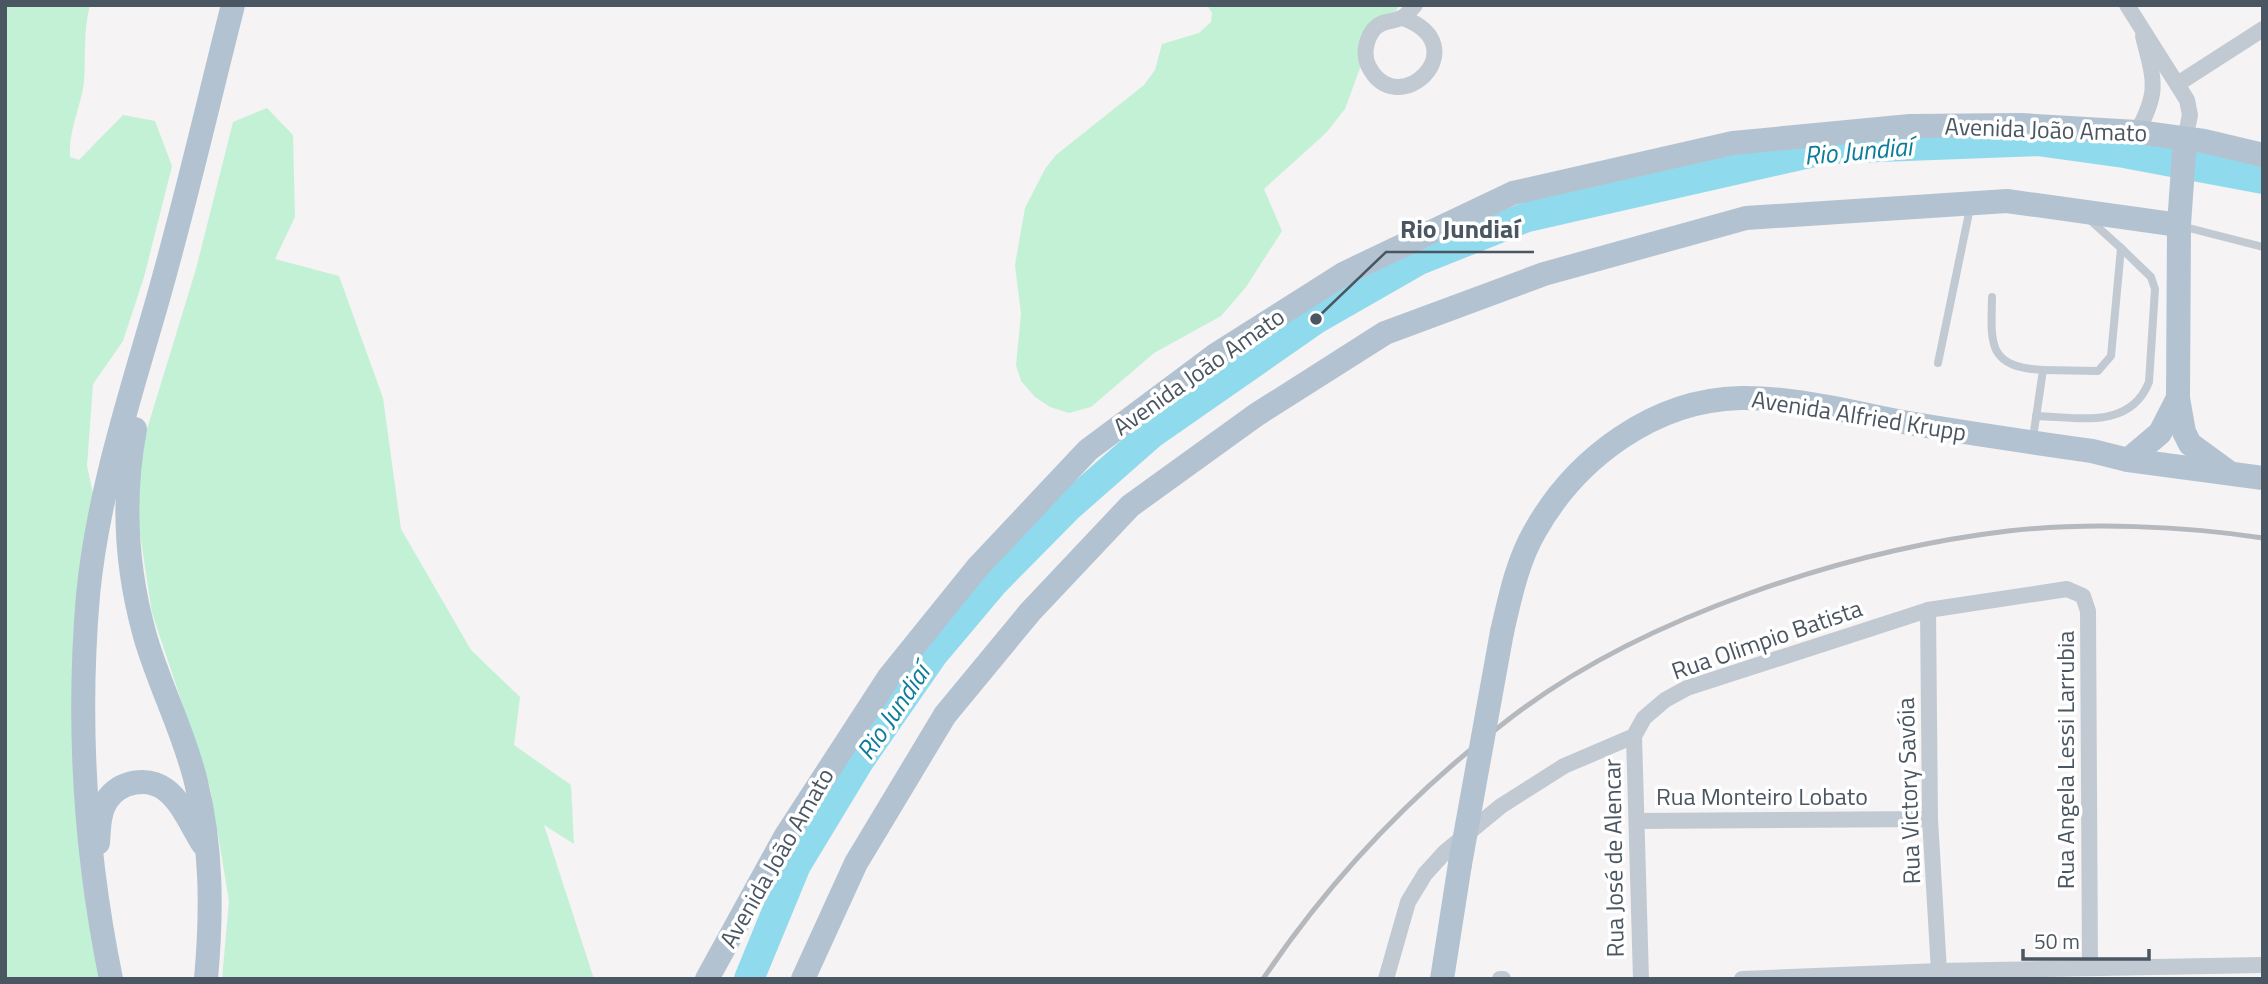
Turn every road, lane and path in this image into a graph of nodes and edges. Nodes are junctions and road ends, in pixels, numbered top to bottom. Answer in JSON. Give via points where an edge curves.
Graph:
{"nodes":[{"id":1,"x":233,"y":5,"type":"edge"},
{"id":2,"x":1415,"y":5,"type":"edge"},
{"id":3,"x":2127,"y":5,"type":"edge"},
{"id":4,"x":1403,"y":18,"type":"junction"},
{"id":5,"x":2140,"y":24,"type":"junction"},
{"id":6,"x":2263,"y":29,"type":"edge"},
{"id":7,"x":2179,"y":83,"type":"junction"},
{"id":8,"x":2137,"y":132,"type":"junction"},
{"id":9,"x":2185,"y":145,"type":"junction"},
{"id":10,"x":2263,"y":155,"type":"edge"},
{"id":11,"x":1971,"y":202,"type":"junction"},
{"id":12,"x":2081,"y":210,"type":"junction"},
{"id":13,"x":2179,"y":217,"type":"junction"},
{"id":14,"x":2263,"y":247,"type":"edge"},
{"id":15,"x":2120,"y":248,"type":"junction"},
{"id":16,"x":1992,"y":297,"type":"dead end"},
{"id":17,"x":152,"y":322,"type":"junction"},
{"id":18,"x":1938,"y":363,"type":"dead end"},
{"id":19,"x":2043,"y":370,"type":"junction"},
{"id":20,"x":2178,"y":398,"type":"junction"},
{"id":21,"x":2036,"y":416,"type":"junction"},
{"id":22,"x":2032,"y":442,"type":"junction"},
{"id":23,"x":2128,"y":460,"type":"junction"},
{"id":24,"x":2231,"y":474,"type":"junction"},
{"id":25,"x":2263,"y":478,"type":"edge"},
{"id":26,"x":2083,"y":596,"type":"joint"},
{"id":27,"x":1928,"y":610,"type":"junction"},
{"id":28,"x":1634,"y":736,"type":"junction"},
{"id":29,"x":1930,"y":819,"type":"junction"},
{"id":30,"x":1637,"y":821,"type":"junction"},
{"id":31,"x":207,"y":851,"type":"junction"},
{"id":32,"x":93,"y":880,"type":"junction"},
{"id":33,"x":2263,"y":965,"type":"edge"},
{"id":34,"x":2090,"y":967,"type":"junction"},
{"id":35,"x":1939,"y":971,"type":"junction"},
{"id":36,"x":2131,"y":973,"type":"edge"},
{"id":37,"x":111,"y":979,"type":"edge"},
{"id":38,"x":206,"y":979,"type":"edge"},
{"id":39,"x":707,"y":979,"type":"edge"},
{"id":40,"x":803,"y":979,"type":"edge"},
{"id":41,"x":1386,"y":979,"type":"edge"},
{"id":42,"x":1442,"y":979,"type":"edge"},
{"id":43,"x":1641,"y":979,"type":"edge"},
{"id":44,"x":1742,"y":979,"type":"edge"}],
"edges":[{"from":1,"to":17,"type":"main road"},
{"from":2,"to":4,"type":"street"},
{"from":3,"to":5,"type":"street"},
{"from":4,"to":4,"type":"street","via":[[1387,20],[1374,29],[1366,43],[1365,59],[1374,76],[1390,86],[1409,86],[1426,76],[1435,59],[1433,40],[1421,24]]},
{"from":5,"to":7,"type":"street"},
{"from":5,"to":8,"type":"street","via":[[2154,97]]},
{"from":6,"to":7,"type":"street"},
{"from":7,"to":9,"type":"street","via":[[2190,115]]},
{"from":8,"to":9,"type":"main road","name":"Avenida João Amato"},
{"from":8,"to":39,"type":"main road","name":"Avenida João Amato","via":[[2021,125],[1910,126],[1733,144],[1513,193],[1345,273],[1214,356],[1088,450],[977,568],[874,700],[785,837]]},
{"from":9,"to":10,"type":"main road","name":"Avenida João Amato"},
{"from":9,"to":13,"type":"main road"},
{"from":11,"to":12,"type":"main road","via":[[2007,201]]},
{"from":11,"to":18,"type":"lane"},
{"from":11,"to":40,"type":"main road","via":[[1746,218],[1544,274],[1385,333],[1256,415],[1130,506],[1030,612],[945,715],[856,863]]},
{"from":12,"to":13,"type":"main road"},
{"from":12,"to":15,"type":"lane"},
{"from":13,"to":14,"type":"lane"},
{"from":13,"to":20,"type":"main road"},
{"from":15,"to":19,"type":"lane","via":[[2108,362],[2098,370]]},
{"from":15,"to":21,"type":"lane","via":[[2151,277],[2155,289],[2150,382],[2144,396],[2118,416]]},
{"from":16,"to":19,"type":"lane","via":[[1991,343],[1995,351],[2011,366]]},
{"from":17,"to":31,"type":"main road","via":[[129,469],[128,549],[146,637],[195,780]]},
{"from":17,"to":32,"type":"main road","via":[[132,379],[111,466],[89,594],[83,747]]},
{"from":19,"to":21,"type":"lane"},
{"from":20,"to":23,"type":"main road","via":[[2160,433]]},
{"from":20,"to":24,"type":"main road","via":[[2183,432],[2190,444]]},
{"from":21,"to":22,"type":"lane"},
{"from":22,"to":23,"type":"main road","name":"Avenida Alfried Krupp"},
{"from":22,"to":42,"type":"main road","name":"Avenida Alfried Krupp","bridge":true,"via":[[1809,404],[1739,398],[1682,407],[1636,427],[1586,465],[1557,495],[1533,533],[1515,579]]},
{"from":23,"to":24,"type":"main road","name":"Avenida Alfried Krupp"},
{"from":24,"to":25,"type":"main road","name":"Avenida Alfried Krupp"},
{"from":26,"to":27,"type":"street","name":"Rua Olimpio Batista","via":[[2067,589]]},
{"from":26,"to":34,"type":"street","name":"Rua Angela Lessi Larrubia","via":[[2088,611]]},
{"from":27,"to":28,"type":"street","name":"Rua Olimpio Batista","via":[[1687,688],[1644,718]]},
{"from":27,"to":29,"type":"street","name":"Rua Victory Savóia"},
{"from":28,"to":30,"type":"street","name":"Rua José de Alencar"},
{"from":28,"to":41,"type":"street","name":"Rua Olimpio Batista","via":[[1564,766],[1501,806],[1445,852],[1408,902]]},
{"from":29,"to":30,"type":"street","name":"Rua Monteiro Lobato"},
{"from":29,"to":35,"type":"street","name":"Rua Victory Savóia"},
{"from":30,"to":43,"type":"street","name":"Rua José de Alencar"},
{"from":31,"to":32,"type":"main road","via":[[167,790],[145,782],[130,783],[106,801]]},
{"from":31,"to":38,"type":"main road","via":[[211,926]]},
{"from":32,"to":37,"type":"main road"},
{"from":33,"to":36,"type":"street"},
{"from":34,"to":35,"type":"street"},
{"from":34,"to":36,"type":"street"},
{"from":35,"to":44,"type":"street"}]}
